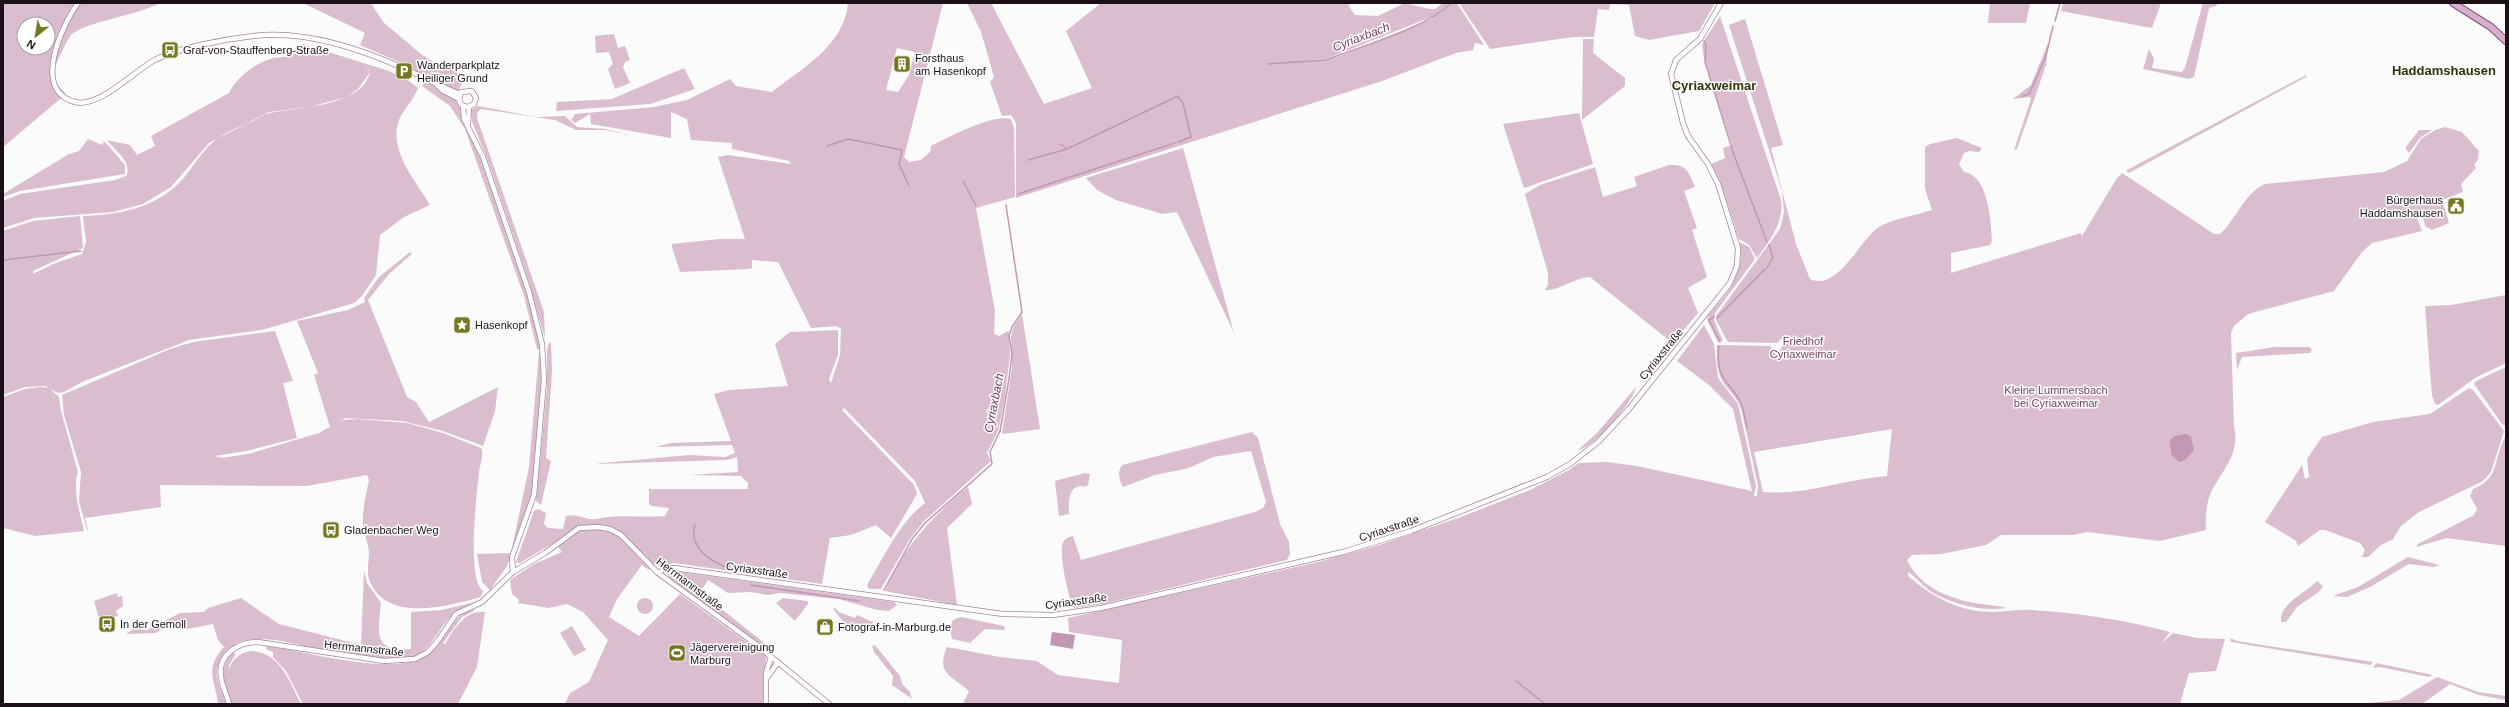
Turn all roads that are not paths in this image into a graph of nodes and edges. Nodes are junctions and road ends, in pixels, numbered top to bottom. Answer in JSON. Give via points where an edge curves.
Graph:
{"nodes":[{"id":1,"x":78,"y":3,"type":"edge"},
{"id":2,"x":1721,"y":3,"type":"edge"},
{"id":3,"x":2453,"y":3,"type":"edge"},
{"id":4,"x":2506,"y":41,"type":"edge"},
{"id":5,"x":459,"y":96,"type":"junction"},
{"id":6,"x":463,"y":106,"type":"junction"},
{"id":7,"x":469,"y":107,"type":"junction"},
{"id":8,"x":468,"y":126,"type":"junction"},
{"id":9,"x":513,"y":572,"type":"junction"},
{"id":10,"x":658,"y":573,"type":"junction"},
{"id":11,"x":771,"y":657,"type":"junction"},
{"id":12,"x":778,"y":662,"type":"junction"},
{"id":13,"x":767,"y":678,"type":"junction"},
{"id":14,"x":229,"y":704,"type":"edge"},
{"id":15,"x":766,"y":704,"type":"edge"},
{"id":16,"x":829,"y":704,"type":"edge"}],
"edges":[{"from":1,"to":5,"type":"street","via":[[67,20],[51,70],[56,88],[75,102],[96,100],[162,57],[254,36],[287,35],[327,42],[390,63]]},
{"from":2,"to":10,"type":"street","name":"Cyriaxstraße","via":[[1700,39],[1676,60],[1672,74],[1683,123],[1693,145],[1714,176],[1732,228],[1739,255],[1736,272],[1715,302],[1607,434],[1578,458],[1547,477],[1441,520],[1343,552],[1070,613],[1003,614],[674,568],[664,569]]},
{"from":3,"to":4,"type":"main road","via":[[2490,27]]},
{"from":5,"to":6,"type":"street"},
{"from":5,"to":7,"type":"street","via":[[466,90],[474,93],[475,101]]},
{"from":6,"to":7,"type":"street"},
{"from":6,"to":8,"type":"street","via":[[464,119]]},
{"from":7,"to":8,"type":"street"},
{"from":8,"to":9,"type":"street","via":[[483,156],[529,292],[543,351],[544,380],[534,495],[512,557]]},
{"from":9,"to":10,"type":"street","name":"Herrmannstraße","via":[[545,553],[573,531],[594,526],[610,529],[621,535]]},
{"from":9,"to":14,"type":"street","name":"Herrmannstraße","via":[[482,602],[456,614],[428,652],[410,661],[384,661],[335,655],[258,642],[238,645],[224,658],[221,667],[220,676]]},
{"from":10,"to":11,"type":"street","name":"Herrmannstraße"},
{"from":11,"to":12,"type":"street","name":"Herrmannstraße"},
{"from":11,"to":13,"type":"street"},
{"from":12,"to":13,"type":"street"},
{"from":12,"to":16,"type":"street","name":"Herrmannstraße"},
{"from":13,"to":15,"type":"street"}]}
